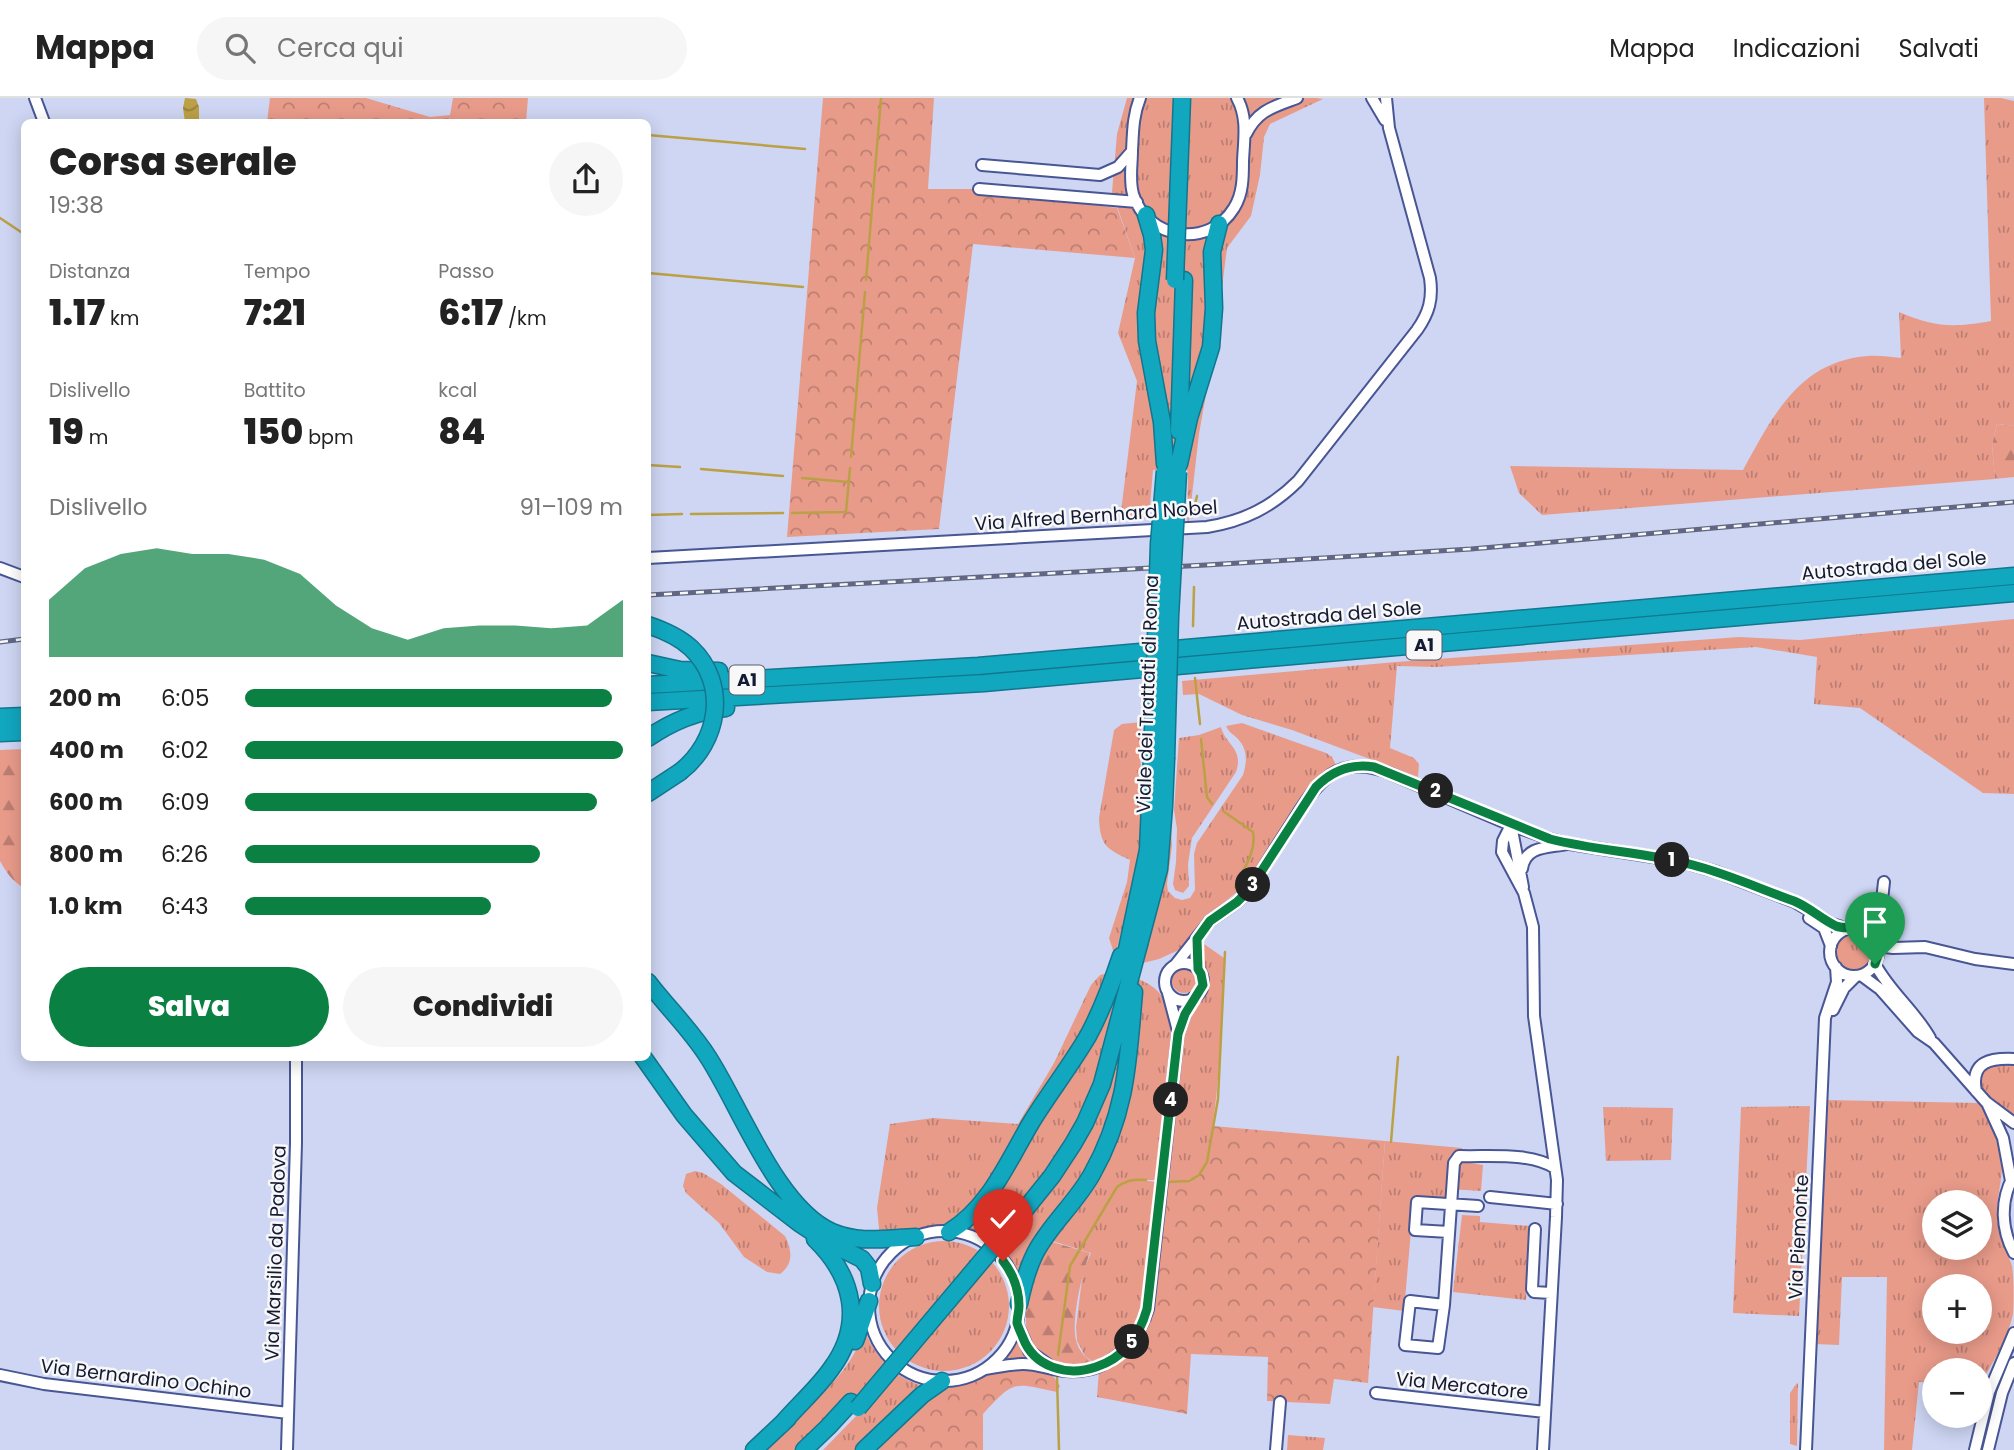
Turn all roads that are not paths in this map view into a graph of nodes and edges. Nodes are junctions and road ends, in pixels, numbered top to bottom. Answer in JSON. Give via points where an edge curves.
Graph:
{"nodes":[{"id":1,"x":35,"y":98,"type":"edge"},
{"id":2,"x":1140,"y":98,"type":"edge"},
{"id":3,"x":1182,"y":98,"type":"edge"},
{"id":4,"x":1191,"y":98,"type":"edge"},
{"id":5,"x":1237,"y":98,"type":"edge"},
{"id":6,"x":1297,"y":98,"type":"edge"},
{"id":7,"x":1372,"y":98,"type":"edge"},
{"id":8,"x":1385,"y":98,"type":"edge"},
{"id":9,"x":43,"y":119,"type":"edge"},
{"id":10,"x":1389,"y":128,"type":"junction"},
{"id":11,"x":1244,"y":137,"type":"junction"},
{"id":12,"x":1132,"y":151,"type":"junction"},
{"id":13,"x":982,"y":165,"type":"dead end"},
{"id":14,"x":1030,"y":170,"type":"junction"},
{"id":15,"x":979,"y":189,"type":"dead end"},
{"id":16,"x":1027,"y":192,"type":"junction"},
{"id":17,"x":1141,"y":208,"type":"junction"},
{"id":18,"x":1219,"y":224,"type":"junction"},
{"id":19,"x":1180,"y":280,"type":"junction"},
{"id":20,"x":1172,"y":468,"type":"junction"},
{"id":21,"x":651,"y":558,"type":"edge"},
{"id":22,"x":0,"y":568,"type":"edge"},
{"id":23,"x":21,"y":576,"type":"edge"},
{"id":24,"x":2014,"y":576,"type":"edge"},
{"id":25,"x":2014,"y":593,"type":"edge"},
{"id":26,"x":651,"y":626,"type":"edge"},
{"id":27,"x":651,"y":664,"type":"edge"},
{"id":28,"x":847,"y":675,"type":"junction"},
{"id":29,"x":651,"y":685,"type":"edge"},
{"id":30,"x":834,"y":692,"type":"junction"},
{"id":31,"x":651,"y":702,"type":"edge"},
{"id":32,"x":21,"y":716,"type":"edge"},
{"id":33,"x":0,"y":717,"type":"edge"},
{"id":34,"x":21,"y":732,"type":"edge"},
{"id":35,"x":0,"y":733,"type":"edge"},
{"id":36,"x":651,"y":736,"type":"edge"},
{"id":37,"x":651,"y":791,"type":"edge"},
{"id":38,"x":1506,"y":822,"type":"junction"},
{"id":39,"x":1570,"y":844,"type":"junction"},
{"id":40,"x":1522,"y":875,"type":"junction"},
{"id":41,"x":1884,"y":882,"type":"dead end"},
{"id":42,"x":1524,"y":893,"type":"junction"},
{"id":43,"x":1785,"y":899,"type":"junction"},
{"id":44,"x":1880,"y":918,"type":"junction"},
{"id":45,"x":1853,"y":929,"type":"junction"},
{"id":46,"x":1135,"y":938,"type":"junction"},
{"id":47,"x":1197,"y":939,"type":"junction"},
{"id":48,"x":1876,"y":943,"type":"junction"},
{"id":49,"x":1831,"y":946,"type":"junction"},
{"id":50,"x":1936,"y":949,"type":"junction"},
{"id":51,"x":1875,"y":963,"type":"junction"},
{"id":52,"x":1176,"y":964,"type":"junction"},
{"id":53,"x":2014,"y":964,"type":"edge"},
{"id":54,"x":1836,"y":967,"type":"junction"},
{"id":55,"x":1198,"y":969,"type":"junction"},
{"id":56,"x":1858,"y":975,"type":"junction"},
{"id":57,"x":651,"y":986,"type":"edge"},
{"id":58,"x":1168,"y":993,"type":"junction"},
{"id":59,"x":1193,"y":998,"type":"junction"},
{"id":60,"x":1825,"y":1026,"type":"junction"},
{"id":61,"x":1178,"y":1034,"type":"junction"},
{"id":62,"x":1934,"y":1043,"type":"junction"},
{"id":63,"x":2014,"y":1059,"type":"edge"},
{"id":64,"x":296,"y":1061,"type":"edge"},
{"id":65,"x":646,"y":1061,"type":"edge"},
{"id":66,"x":1976,"y":1091,"type":"junction"},
{"id":67,"x":1986,"y":1102,"type":"junction"},
{"id":68,"x":2014,"y":1123,"type":"edge"},
{"id":69,"x":1551,"y":1143,"type":"junction"},
{"id":70,"x":1527,"y":1158,"type":"junction"},
{"id":71,"x":1555,"y":1168,"type":"junction"},
{"id":72,"x":2012,"y":1178,"type":"edge"},
{"id":73,"x":1490,"y":1197,"type":"dead end"},
{"id":74,"x":1451,"y":1203,"type":"junction"},
{"id":75,"x":1557,"y":1204,"type":"junction"},
{"id":76,"x":1478,"y":1206,"type":"dead end"},
{"id":77,"x":799,"y":1223,"type":"junction"},
{"id":78,"x":1535,"y":1229,"type":"dead end"},
{"id":79,"x":949,"y":1232,"type":"junction"},
{"id":80,"x":1449,"y":1232,"type":"junction"},
{"id":81,"x":916,"y":1237,"type":"junction"},
{"id":82,"x":2014,"y":1253,"type":"edge"},
{"id":83,"x":871,"y":1292,"type":"junction"},
{"id":84,"x":1551,"y":1293,"type":"junction"},
{"id":85,"x":1019,"y":1304,"type":"junction"},
{"id":86,"x":1444,"y":1305,"type":"junction"},
{"id":87,"x":1017,"y":1323,"type":"junction"},
{"id":88,"x":2014,"y":1333,"type":"edge"},
{"id":89,"x":2014,"y":1363,"type":"edge"},
{"id":90,"x":985,"y":1369,"type":"junction"},
{"id":91,"x":1055,"y":1369,"type":"junction"},
{"id":92,"x":0,"y":1375,"type":"edge"},
{"id":93,"x":943,"y":1381,"type":"junction"},
{"id":94,"x":1376,"y":1393,"type":"dead end"},
{"id":95,"x":1280,"y":1402,"type":"dead end"},
{"id":96,"x":855,"y":1405,"type":"junction"},
{"id":97,"x":1545,"y":1412,"type":"junction"},
{"id":98,"x":288,"y":1413,"type":"junction"},
{"id":99,"x":780,"y":1425,"type":"junction"},
{"id":100,"x":287,"y":1450,"type":"edge"},
{"id":101,"x":754,"y":1450,"type":"edge"},
{"id":102,"x":804,"y":1450,"type":"edge"},
{"id":103,"x":818,"y":1450,"type":"edge"},
{"id":104,"x":864,"y":1450,"type":"edge"},
{"id":105,"x":1276,"y":1450,"type":"edge"},
{"id":106,"x":1543,"y":1450,"type":"edge"},
{"id":107,"x":1806,"y":1450,"type":"edge"},
{"id":108,"x":1975,"y":1450,"type":"edge"},
{"id":109,"x":1988,"y":1450,"type":"edge"}],
"edges":[{"from":1,"to":9,"type":"street"},
{"from":2,"to":12,"type":"street"},
{"from":3,"to":19,"type":"highway","name":"Viale dei Trattati di Roma","bridge":true},
{"from":4,"to":19,"type":"highway","name":"Viale dei Trattati di Roma"},
{"from":5,"to":11,"type":"street","via":[[1244,115]]},
{"from":6,"to":11,"type":"street","via":[[1263,112]]},
{"from":7,"to":10,"type":"street","name":"Via Alfred Bernhard Nobel"},
{"from":8,"to":10,"type":"street","name":"Via Alfred Bernhard Nobel"},
{"from":10,"to":21,"type":"street","name":"Via Alfred Bernhard Nobel","via":[[1430,278],[1429,310],[1298,481],[1265,508],[1208,527]]},
{"from":11,"to":18,"type":"street","via":[[1241,192],[1233,210]]},
{"from":12,"to":14,"type":"street","via":[[1118,167],[1100,175]]},
{"from":12,"to":17,"type":"street","via":[[1131,186]]},
{"from":13,"to":14,"type":"street"},
{"from":14,"to":16,"type":"street"},
{"from":15,"to":16,"type":"street"},
{"from":16,"to":17,"type":"street"},
{"from":17,"to":18,"type":"street","via":[[1157,226],[1181,234],[1202,233]]},
{"from":17,"to":20,"type":"highway","via":[[1154,250],[1147,341]]},
{"from":18,"to":20,"type":"highway","via":[[1212,252],[1211,347]]},
{"from":19,"to":20,"type":"highway","name":"Viale dei Trattati di Roma"},
{"from":20,"to":46,"type":"highway","name":"Viale dei Trattati di Roma","bridge":true,"via":[[1170,617],[1158,759],[1164,806],[1159,869]]},
{"from":22,"to":23,"type":"street"},
{"from":24,"to":28,"type":"highway","name":"Autostrada del Sole","number":"A1"},
{"from":25,"to":30,"type":"highway","name":"Autostrada del Sole","number":"A1"},
{"from":26,"to":37,"type":"highway","bridge":true,"via":[[692,648],[704,665],[715,712],[709,736],[691,764]]},
{"from":27,"to":28,"type":"highway","via":[[680,670]]},
{"from":28,"to":29,"type":"highway","name":"Autostrada del Sole","number":"A1"},
{"from":30,"to":31,"type":"highway","name":"Autostrada del Sole","number":"A1"},
{"from":30,"to":36,"type":"highway","via":[[769,705],[717,709]]},
{"from":32,"to":33,"type":"highway"},
{"from":34,"to":35,"type":"highway"},
{"from":38,"to":39,"type":"street"},
{"from":38,"to":40,"type":"street"},
{"from":38,"to":42,"type":"street","via":[[1502,852]]},
{"from":38,"to":47,"type":"street","via":[[1374,767],[1336,772],[1316,787],[1250,889],[1210,921]]},
{"from":39,"to":40,"type":"street","via":[[1535,849],[1523,861]]},
{"from":39,"to":43,"type":"street","via":[[1678,861]]},
{"from":40,"to":42,"type":"street"},
{"from":41,"to":44,"type":"street"},
{"from":42,"to":69,"type":"street","via":[[1533,927],[1534,1016]]},
{"from":43,"to":45,"type":"street","via":[[1832,924]]},
{"from":43,"to":49,"type":"street","via":[[1824,928]]},
{"from":44,"to":45,"type":"street"},
{"from":44,"to":48,"type":"street"},
{"from":45,"to":48,"type":"street","via":[[1870,934]]},
{"from":45,"to":49,"type":"street","via":[[1839,934]]},
{"from":46,"to":79,"type":"highway","via":[[1076,1055],[986,1199]]},
{"from":46,"to":85,"type":"highway","via":[[1127,1073],[1118,1113],[1091,1175],[1038,1247]]},
{"from":46,"to":96,"type":"highway","name":"Viale dei Trattati di Roma","via":[[1080,1114],[1019,1209]]},
{"from":47,"to":52,"type":"street"},
{"from":47,"to":55,"type":"street"},
{"from":48,"to":50,"type":"street"},
{"from":48,"to":51,"type":"street"},
{"from":49,"to":54,"type":"street"},
{"from":50,"to":51,"type":"street","via":[[1898,954]]},
{"from":50,"to":53,"type":"street"},
{"from":51,"to":56,"type":"street"},
{"from":51,"to":62,"type":"street"},
{"from":52,"to":55,"type":"street","via":[[1188,963]]},
{"from":52,"to":58,"type":"street","via":[[1166,974]]},
{"from":54,"to":56,"type":"street"},
{"from":54,"to":60,"type":"street","name":"Via Piemonte","via":[[1837,982]]},
{"from":55,"to":59,"type":"street","via":[[1203,985]]},
{"from":56,"to":60,"type":"street","name":"Via Piemonte","via":[[1844,988]]},
{"from":56,"to":62,"type":"street","via":[[1880,989],[1918,1032]]},
{"from":57,"to":81,"type":"highway","via":[[706,1053],[773,1174],[802,1211],[854,1240]]},
{"from":58,"to":59,"type":"street","via":[[1180,1000]]},
{"from":58,"to":61,"type":"street"},
{"from":59,"to":61,"type":"street"},
{"from":60,"to":107,"type":"street","name":"Via Piemonte"},
{"from":61,"to":91,"type":"street","via":[[1143,1322],[1131,1343],[1109,1362],[1088,1370]]},
{"from":62,"to":66,"type":"street"},
{"from":63,"to":66,"type":"street","via":[[1982,1064],[1975,1077]]},
{"from":64,"to":98,"type":"street","name":"Via Marsilio da Padova"},
{"from":65,"to":77,"type":"highway","via":[[734,1174]]},
{"from":66,"to":67,"type":"street"},
{"from":67,"to":68,"type":"street"},
{"from":67,"to":72,"type":"street","via":[[2003,1138]]},
{"from":69,"to":70,"type":"street"},
{"from":69,"to":71,"type":"street"},
{"from":70,"to":71,"type":"street"},
{"from":70,"to":74,"type":"street","via":[[1459,1156],[1454,1163]]},
{"from":71,"to":75,"type":"street"},
{"from":72,"to":82,"type":"street","via":[[2003,1214]]},
{"from":73,"to":75,"type":"street"},
{"from":74,"to":76,"type":"street"},
{"from":74,"to":80,"type":"street"},
{"from":74,"to":80,"type":"street","via":[[1418,1202],[1415,1230]]},
{"from":75,"to":84,"type":"street"},
{"from":77,"to":83,"type":"highway","via":[[862,1259],[869,1268]]},
{"from":77,"to":99,"type":"highway","via":[[839,1267],[851,1317],[837,1361]]},
{"from":78,"to":84,"type":"street","via":[[1532,1289]]},
{"from":79,"to":81,"type":"street"},
{"from":79,"to":85,"type":"street","via":[[979,1240],[998,1255],[1012,1274]]},
{"from":80,"to":86,"type":"street"},
{"from":81,"to":83,"type":"street","via":[[889,1256]]},
{"from":83,"to":93,"type":"street","via":[[869,1316],[888,1357],[913,1375]]},
{"from":83,"to":99,"type":"highway","via":[[853,1348],[840,1368]]},
{"from":84,"to":97,"type":"street"},
{"from":85,"to":87,"type":"street"},
{"from":86,"to":86,"type":"street","via":[[1410,1301],[1405,1345],[1438,1348]]},
{"from":87,"to":90,"type":"street","via":[[1005,1349]]},
{"from":87,"to":91,"type":"street","via":[[1030,1351]]},
{"from":88,"to":108,"type":"street","via":[[1989,1392]]},
{"from":89,"to":109,"type":"street"},
{"from":90,"to":91,"type":"street","via":[[1023,1364]]},
{"from":90,"to":93,"type":"street"},
{"from":92,"to":98,"type":"street","name":"Via Bernardino Ochino"},
{"from":93,"to":104,"type":"highway"},
{"from":94,"to":97,"type":"street","name":"Via Mercatore"},
{"from":95,"to":105,"type":"street"},
{"from":96,"to":102,"type":"highway","name":"Viale dei Trattati di Roma"},
{"from":96,"to":103,"type":"highway","name":"Viale dei Trattati di Roma"},
{"from":97,"to":106,"type":"street"},
{"from":98,"to":100,"type":"street","name":"Via Marsilio da Padova"},
{"from":99,"to":101,"type":"highway"}]}
